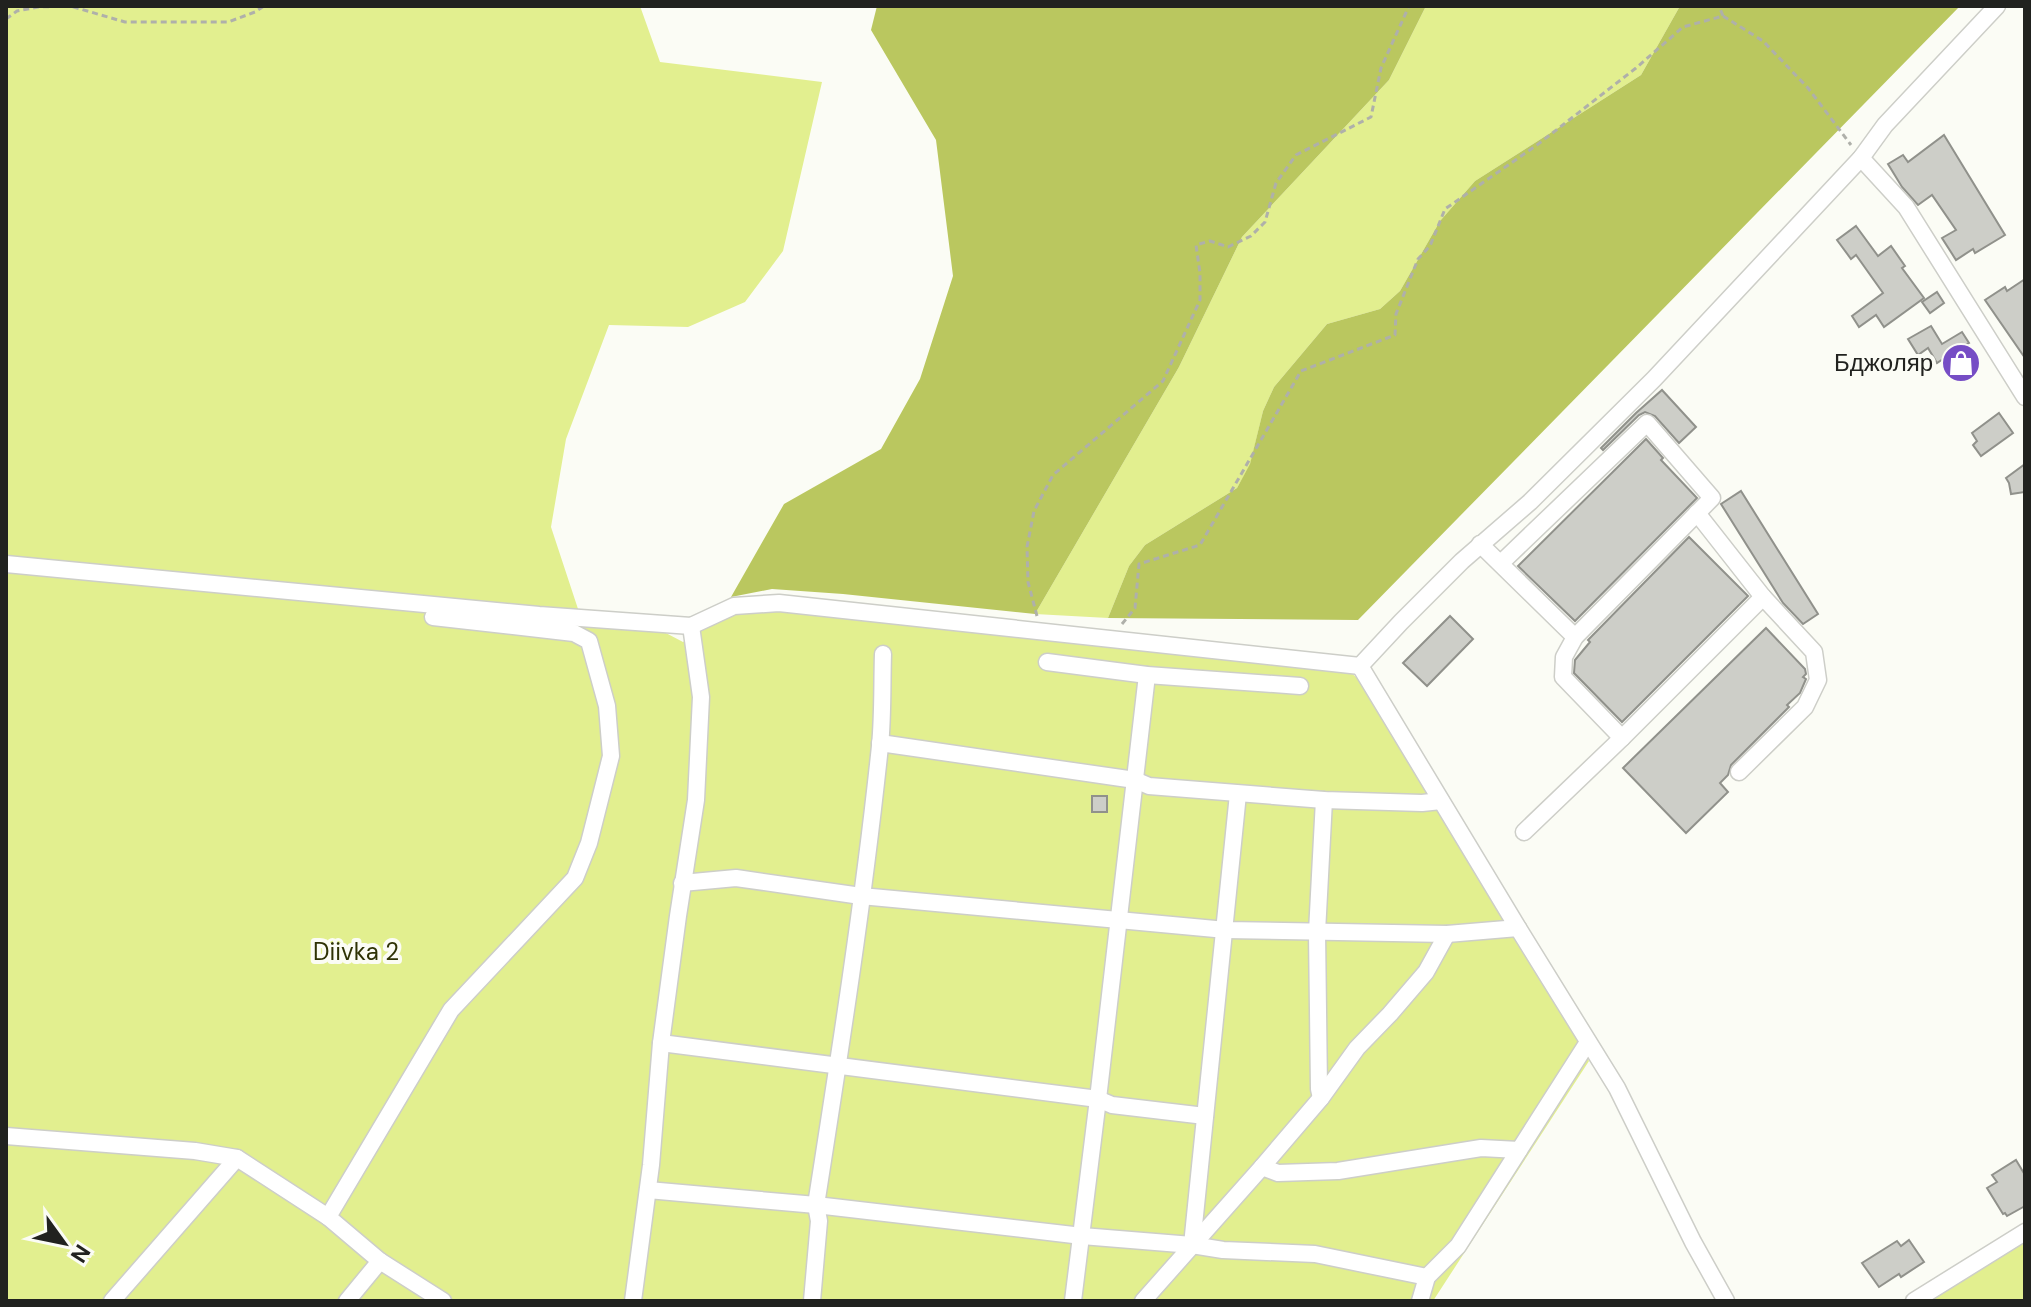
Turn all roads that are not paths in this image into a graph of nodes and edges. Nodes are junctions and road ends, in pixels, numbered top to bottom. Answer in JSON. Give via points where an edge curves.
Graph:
{"nodes":[{"id":1,"x":1997,"y":6,"type":"edge"},
{"id":2,"x":1861,"y":158,"type":"junction"},
{"id":3,"x":2025,"y":397,"type":"edge"},
{"id":4,"x":1697,"y":513,"type":"junction"},
{"id":5,"x":1480,"y":544,"type":"junction"},
{"id":6,"x":1501,"y":563,"type":"junction"},
{"id":7,"x":6,"y":564,"type":"edge"},
{"id":8,"x":1763,"y":597,"type":"junction"},
{"id":9,"x":433,"y":617,"type":"dead end"},
{"id":10,"x":691,"y":626,"type":"junction"},
{"id":11,"x":1575,"y":637,"type":"junction"},
{"id":12,"x":883,"y":654,"type":"dead end"},
{"id":13,"x":1047,"y":662,"type":"dead end"},
{"id":14,"x":1360,"y":666,"type":"junction"},
{"id":15,"x":1147,"y":675,"type":"junction"},
{"id":16,"x":1300,"y":686,"type":"dead end"},
{"id":17,"x":1622,"y":738,"type":"junction"},
{"id":18,"x":880,"y":743,"type":"junction"},
{"id":19,"x":1739,"y":772,"type":"dead end"},
{"id":20,"x":1135,"y":780,"type":"junction"},
{"id":21,"x":1238,"y":794,"type":"junction"},
{"id":22,"x":1324,"y":800,"type":"junction"},
{"id":23,"x":1441,"y":801,"type":"junction"},
{"id":24,"x":1524,"y":832,"type":"dead end"},
{"id":25,"x":682,"y":883,"type":"junction"},
{"id":26,"x":861,"y":896,"type":"junction"},
{"id":27,"x":1118,"y":920,"type":"junction"},
{"id":28,"x":1518,"y":928,"type":"junction"},
{"id":29,"x":1226,"y":930,"type":"junction"},
{"id":30,"x":1317,"y":932,"type":"junction"},
{"id":31,"x":1447,"y":934,"type":"junction"},
{"id":32,"x":1588,"y":1042,"type":"junction"},
{"id":33,"x":661,"y":1043,"type":"junction"},
{"id":34,"x":837,"y":1067,"type":"junction"},
{"id":35,"x":1321,"y":1098,"type":"junction"},
{"id":36,"x":1098,"y":1099,"type":"junction"},
{"id":37,"x":1205,"y":1116,"type":"junction"},
{"id":38,"x":6,"y":1136,"type":"edge"},
{"id":39,"x":1519,"y":1150,"type":"junction"},
{"id":40,"x":237,"y":1158,"type":"junction"},
{"id":41,"x":1262,"y":1167,"type":"junction"},
{"id":42,"x":648,"y":1190,"type":"junction"},
{"id":43,"x":816,"y":1205,"type":"junction"},
{"id":44,"x":328,"y":1217,"type":"junction"},
{"id":45,"x":2025,"y":1232,"type":"edge"},
{"id":46,"x":1082,"y":1236,"type":"junction"},
{"id":47,"x":1192,"y":1245,"type":"junction"},
{"id":48,"x":380,"y":1261,"type":"junction"},
{"id":49,"x":1427,"y":1277,"type":"junction"},
{"id":50,"x":112,"y":1301,"type":"edge"},
{"id":51,"x":347,"y":1301,"type":"edge"},
{"id":52,"x":443,"y":1301,"type":"edge"},
{"id":53,"x":633,"y":1301,"type":"edge"},
{"id":54,"x":812,"y":1301,"type":"edge"},
{"id":55,"x":1073,"y":1301,"type":"edge"},
{"id":56,"x":1143,"y":1301,"type":"edge"},
{"id":57,"x":1420,"y":1301,"type":"edge"},
{"id":58,"x":1726,"y":1301,"type":"edge"},
{"id":59,"x":1914,"y":1301,"type":"edge"}],
"edges":[{"from":1,"to":2,"type":"street","via":[[1885,125]]},
{"from":2,"to":3,"type":"street","via":[[1906,207]]},
{"from":2,"to":5,"type":"street","via":[[1642,390],[1530,502]]},
{"from":4,"to":6,"type":"street","via":[[1712,498],[1647,423]]},
{"from":4,"to":8,"type":"street"},
{"from":4,"to":11,"type":"street"},
{"from":5,"to":6,"type":"street"},
{"from":5,"to":14,"type":"street"},
{"from":6,"to":11,"type":"street"},
{"from":7,"to":10,"type":"street"},
{"from":8,"to":17,"type":"street"},
{"from":8,"to":19,"type":"street","via":[[1814,652],[1818,680],[1805,707]]},
{"from":9,"to":44,"type":"street","via":[[574,633],[589,641],[607,706],[611,756],[575,878],[451,1010]]},
{"from":10,"to":14,"type":"street","via":[[734,606],[779,603]]},
{"from":10,"to":25,"type":"street","via":[[701,697],[696,800]]},
{"from":11,"to":17,"type":"street","via":[[1564,657],[1563,677]]},
{"from":12,"to":18,"type":"street"},
{"from":13,"to":15,"type":"street"},
{"from":14,"to":23,"type":"street"},
{"from":15,"to":16,"type":"street"},
{"from":15,"to":20,"type":"street"},
{"from":17,"to":24,"type":"street"},
{"from":18,"to":20,"type":"street"},
{"from":18,"to":26,"type":"street"},
{"from":20,"to":21,"type":"street","via":[[1149,786]]},
{"from":20,"to":27,"type":"street"},
{"from":21,"to":22,"type":"street"},
{"from":21,"to":29,"type":"street"},
{"from":22,"to":23,"type":"street"},
{"from":22,"to":30,"type":"street"},
{"from":23,"to":28,"type":"street"},
{"from":25,"to":26,"type":"street","via":[[736,878]]},
{"from":25,"to":33,"type":"street"},
{"from":26,"to":27,"type":"street"},
{"from":26,"to":34,"type":"street"},
{"from":27,"to":29,"type":"street"},
{"from":27,"to":36,"type":"street"},
{"from":28,"to":31,"type":"street"},
{"from":28,"to":32,"type":"street"},
{"from":29,"to":30,"type":"street"},
{"from":29,"to":37,"type":"street"},
{"from":30,"to":31,"type":"street"},
{"from":30,"to":35,"type":"street"},
{"from":31,"to":35,"type":"street","via":[[1426,972],[1357,1048]]},
{"from":32,"to":39,"type":"street"},
{"from":32,"to":58,"type":"street"},
{"from":33,"to":34,"type":"street"},
{"from":33,"to":42,"type":"street"},
{"from":34,"to":36,"type":"street"},
{"from":34,"to":43,"type":"street"},
{"from":35,"to":41,"type":"street"},
{"from":36,"to":37,"type":"street"},
{"from":36,"to":46,"type":"street"},
{"from":37,"to":47,"type":"street"},
{"from":38,"to":40,"type":"street"},
{"from":39,"to":41,"type":"street","via":[[1481,1148],[1338,1171],[1278,1173]]},
{"from":39,"to":49,"type":"street","via":[[1458,1246]]},
{"from":40,"to":44,"type":"street"},
{"from":40,"to":50,"type":"street"},
{"from":41,"to":47,"type":"street"},
{"from":42,"to":43,"type":"street"},
{"from":42,"to":53,"type":"street"},
{"from":43,"to":46,"type":"street"},
{"from":43,"to":54,"type":"street"},
{"from":44,"to":48,"type":"street"},
{"from":45,"to":59,"type":"street"},
{"from":46,"to":47,"type":"street"},
{"from":46,"to":55,"type":"street"},
{"from":47,"to":49,"type":"street","via":[[1315,1254]]},
{"from":47,"to":56,"type":"street"},
{"from":48,"to":51,"type":"street"},
{"from":48,"to":52,"type":"street"},
{"from":49,"to":57,"type":"street"}]}
